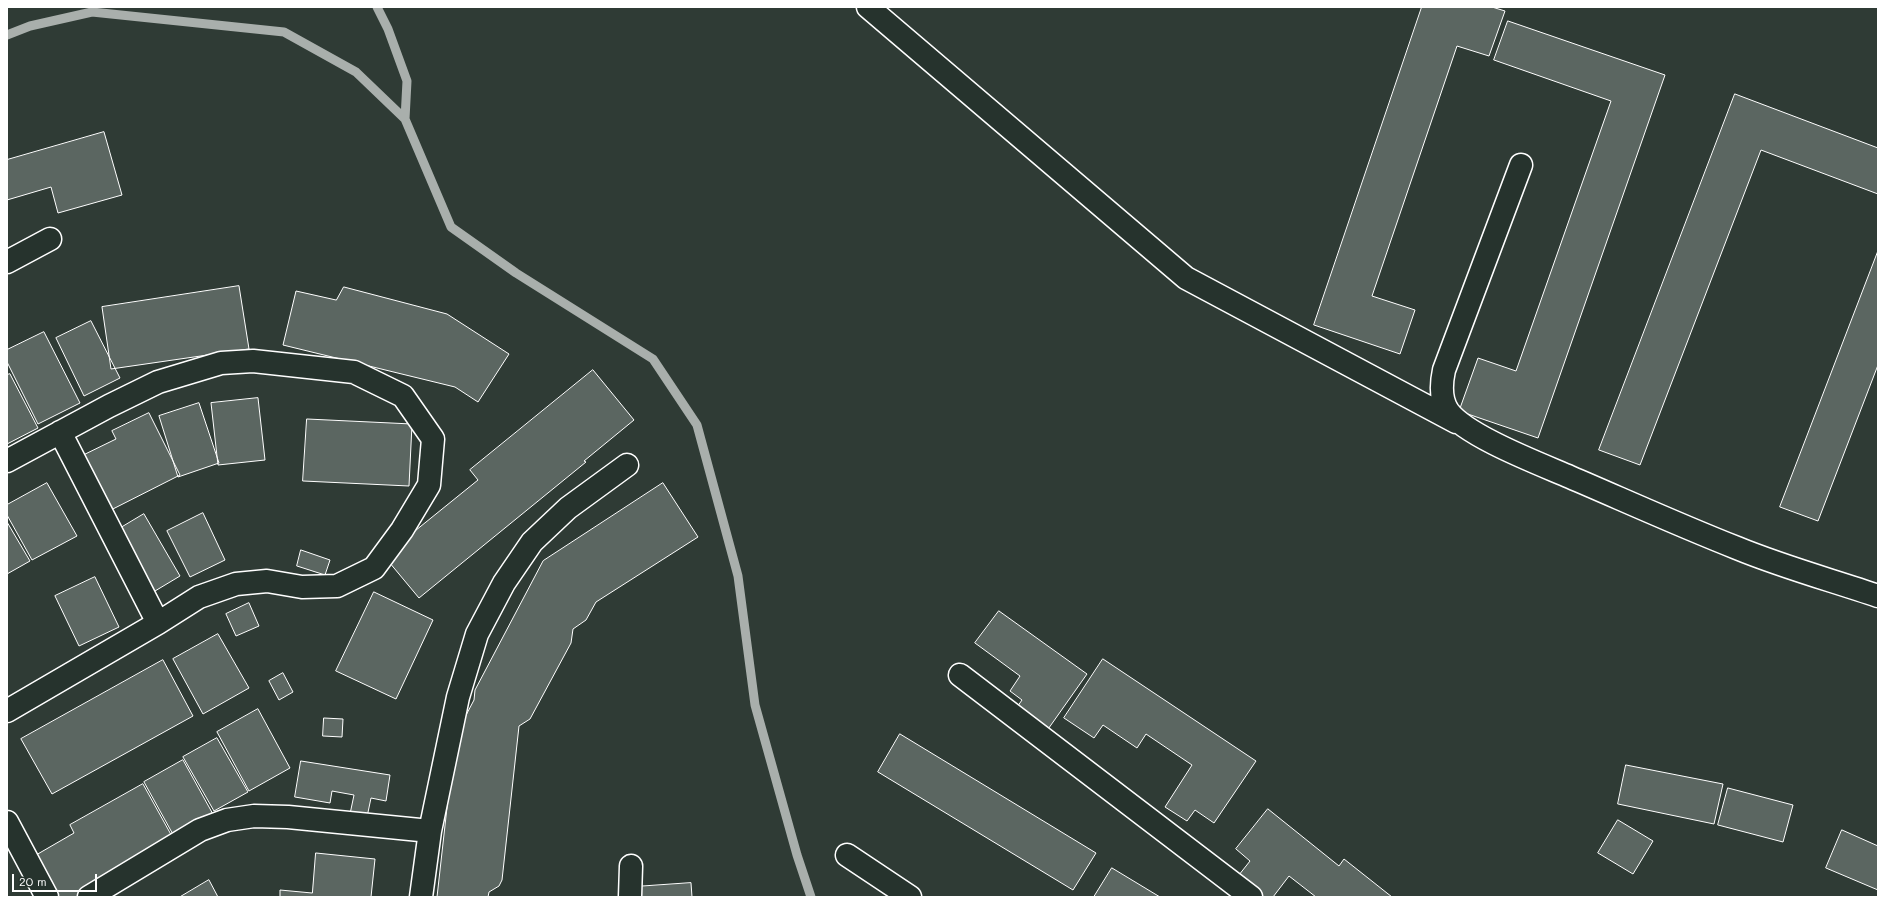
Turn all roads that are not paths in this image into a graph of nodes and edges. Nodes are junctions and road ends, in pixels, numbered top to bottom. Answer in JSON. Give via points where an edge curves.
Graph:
{"nodes":[{"id":1,"x":868,"y":7,"type":"edge"},
{"id":2,"x":1521,"y":165,"type":"dead end"},
{"id":3,"x":50,"y":239,"type":"dead end"},
{"id":4,"x":7,"y":262,"type":"edge"},
{"id":5,"x":1462,"y":425,"type":"junction"},
{"id":6,"x":60,"y":432,"type":"junction"},
{"id":7,"x":7,"y":461,"type":"edge"},
{"id":8,"x":627,"y":465,"type":"dead end"},
{"id":9,"x":1878,"y":596,"type":"edge"},
{"id":10,"x":158,"y":623,"type":"junction"},
{"id":11,"x":960,"y":675,"type":"dead end"},
{"id":12,"x":7,"y":711,"type":"edge"},
{"id":13,"x":7,"y":822,"type":"edge"},
{"id":14,"x":430,"y":831,"type":"junction"},
{"id":15,"x":847,"y":855,"type":"dead end"},
{"id":16,"x":631,"y":866,"type":"dead end"},
{"id":17,"x":47,"y":897,"type":"edge"},
{"id":18,"x":89,"y":897,"type":"edge"},
{"id":19,"x":421,"y":897,"type":"edge"},
{"id":20,"x":630,"y":897,"type":"edge"},
{"id":21,"x":910,"y":897,"type":"edge"},
{"id":22,"x":1251,"y":897,"type":"edge"}],
"edges":[{"from":1,"to":5,"type":"street","via":[[1186,278]]},
{"from":2,"to":5,"type":"street","via":[[1444,370],[1441,385],[1443,398],[1448,411]]},
{"from":3,"to":4,"type":"street"},
{"from":5,"to":9,"type":"street","via":[[1546,467],[1738,549]]},
{"from":6,"to":7,"type":"street"},
{"from":6,"to":10,"type":"street"},
{"from":6,"to":10,"type":"street","via":[[158,382],[221,363],[253,361],[354,372],[403,396],[433,439],[430,485],[374,568],[337,586],[302,587],[266,581],[236,584],[199,597]]},
{"from":8,"to":14,"type":"street","via":[[568,508],[532,542],[504,583],[477,634],[458,697]]},
{"from":10,"to":12,"type":"street"},
{"from":11,"to":22,"type":"street"},
{"from":13,"to":17,"type":"street"},
{"from":14,"to":18,"type":"street","via":[[288,816],[254,816],[227,820],[200,830]]},
{"from":14,"to":19,"type":"street"},
{"from":15,"to":21,"type":"street"},
{"from":16,"to":20,"type":"street"}]}
